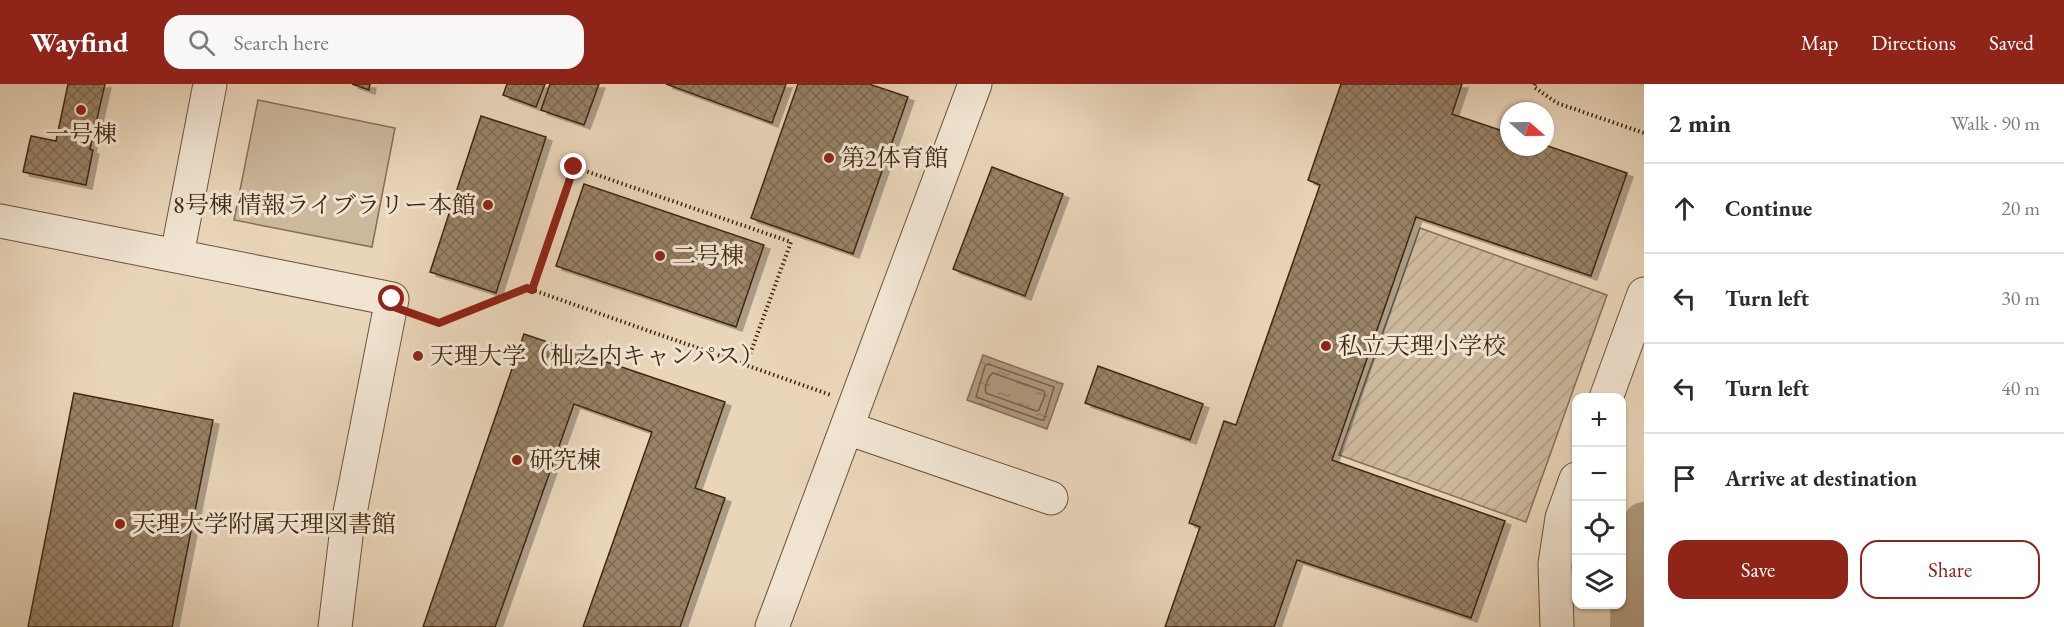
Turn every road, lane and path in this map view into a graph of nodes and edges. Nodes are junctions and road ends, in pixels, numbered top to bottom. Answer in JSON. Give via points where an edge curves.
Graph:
{"nodes":[{"id":1,"x":210,"y":84,"type":"edge"},
{"id":2,"x":975,"y":84,"type":"edge"},
{"id":3,"x":1535,"y":84,"type":"edge"},
{"id":4,"x":1644,"y":133,"type":"edge"},
{"id":5,"x":0,"y":221,"type":"edge"},
{"id":6,"x":177,"y":255,"type":"junction"},
{"id":7,"x":532,"y":290,"type":"junction"},
{"id":8,"x":1644,"y":294,"type":"edge"},
{"id":9,"x":391,"y":306,"type":"junction"},
{"id":10,"x":746,"y":365,"type":"junction"},
{"id":11,"x":1608,"y":393,"type":"edge"},
{"id":12,"x":837,"y":397,"type":"dead end"},
{"id":13,"x":847,"y":428,"type":"junction"},
{"id":14,"x":1572,"y":490,"type":"edge"},
{"id":15,"x":1051,"y":498,"type":"dead end"},
{"id":16,"x":335,"y":627,"type":"edge"},
{"id":17,"x":772,"y":627,"type":"edge"},
{"id":18,"x":1557,"y":627,"type":"edge"}],
"edges":[{"from":1,"to":6,"type":"street"},
{"from":2,"to":13,"type":"street"},
{"from":3,"to":4,"type":"path","via":[[1557,103]]},
{"from":5,"to":6,"type":"street"},
{"from":6,"to":9,"type":"street","via":[[392,299]]},
{"from":7,"to":9,"type":"path","via":[[527,288],[439,323]]},
{"from":7,"to":10,"type":"path"},
{"from":7,"to":10,"type":"path","via":[[574,167],[791,242]]},
{"from":8,"to":11,"type":"street"},
{"from":9,"to":16,"type":"street","via":[[348,528]]},
{"from":10,"to":12,"type":"path"},
{"from":13,"to":15,"type":"street"},
{"from":13,"to":17,"type":"street"},
{"from":14,"to":18,"type":"street","via":[[1562,518],[1555,564]]}]}
